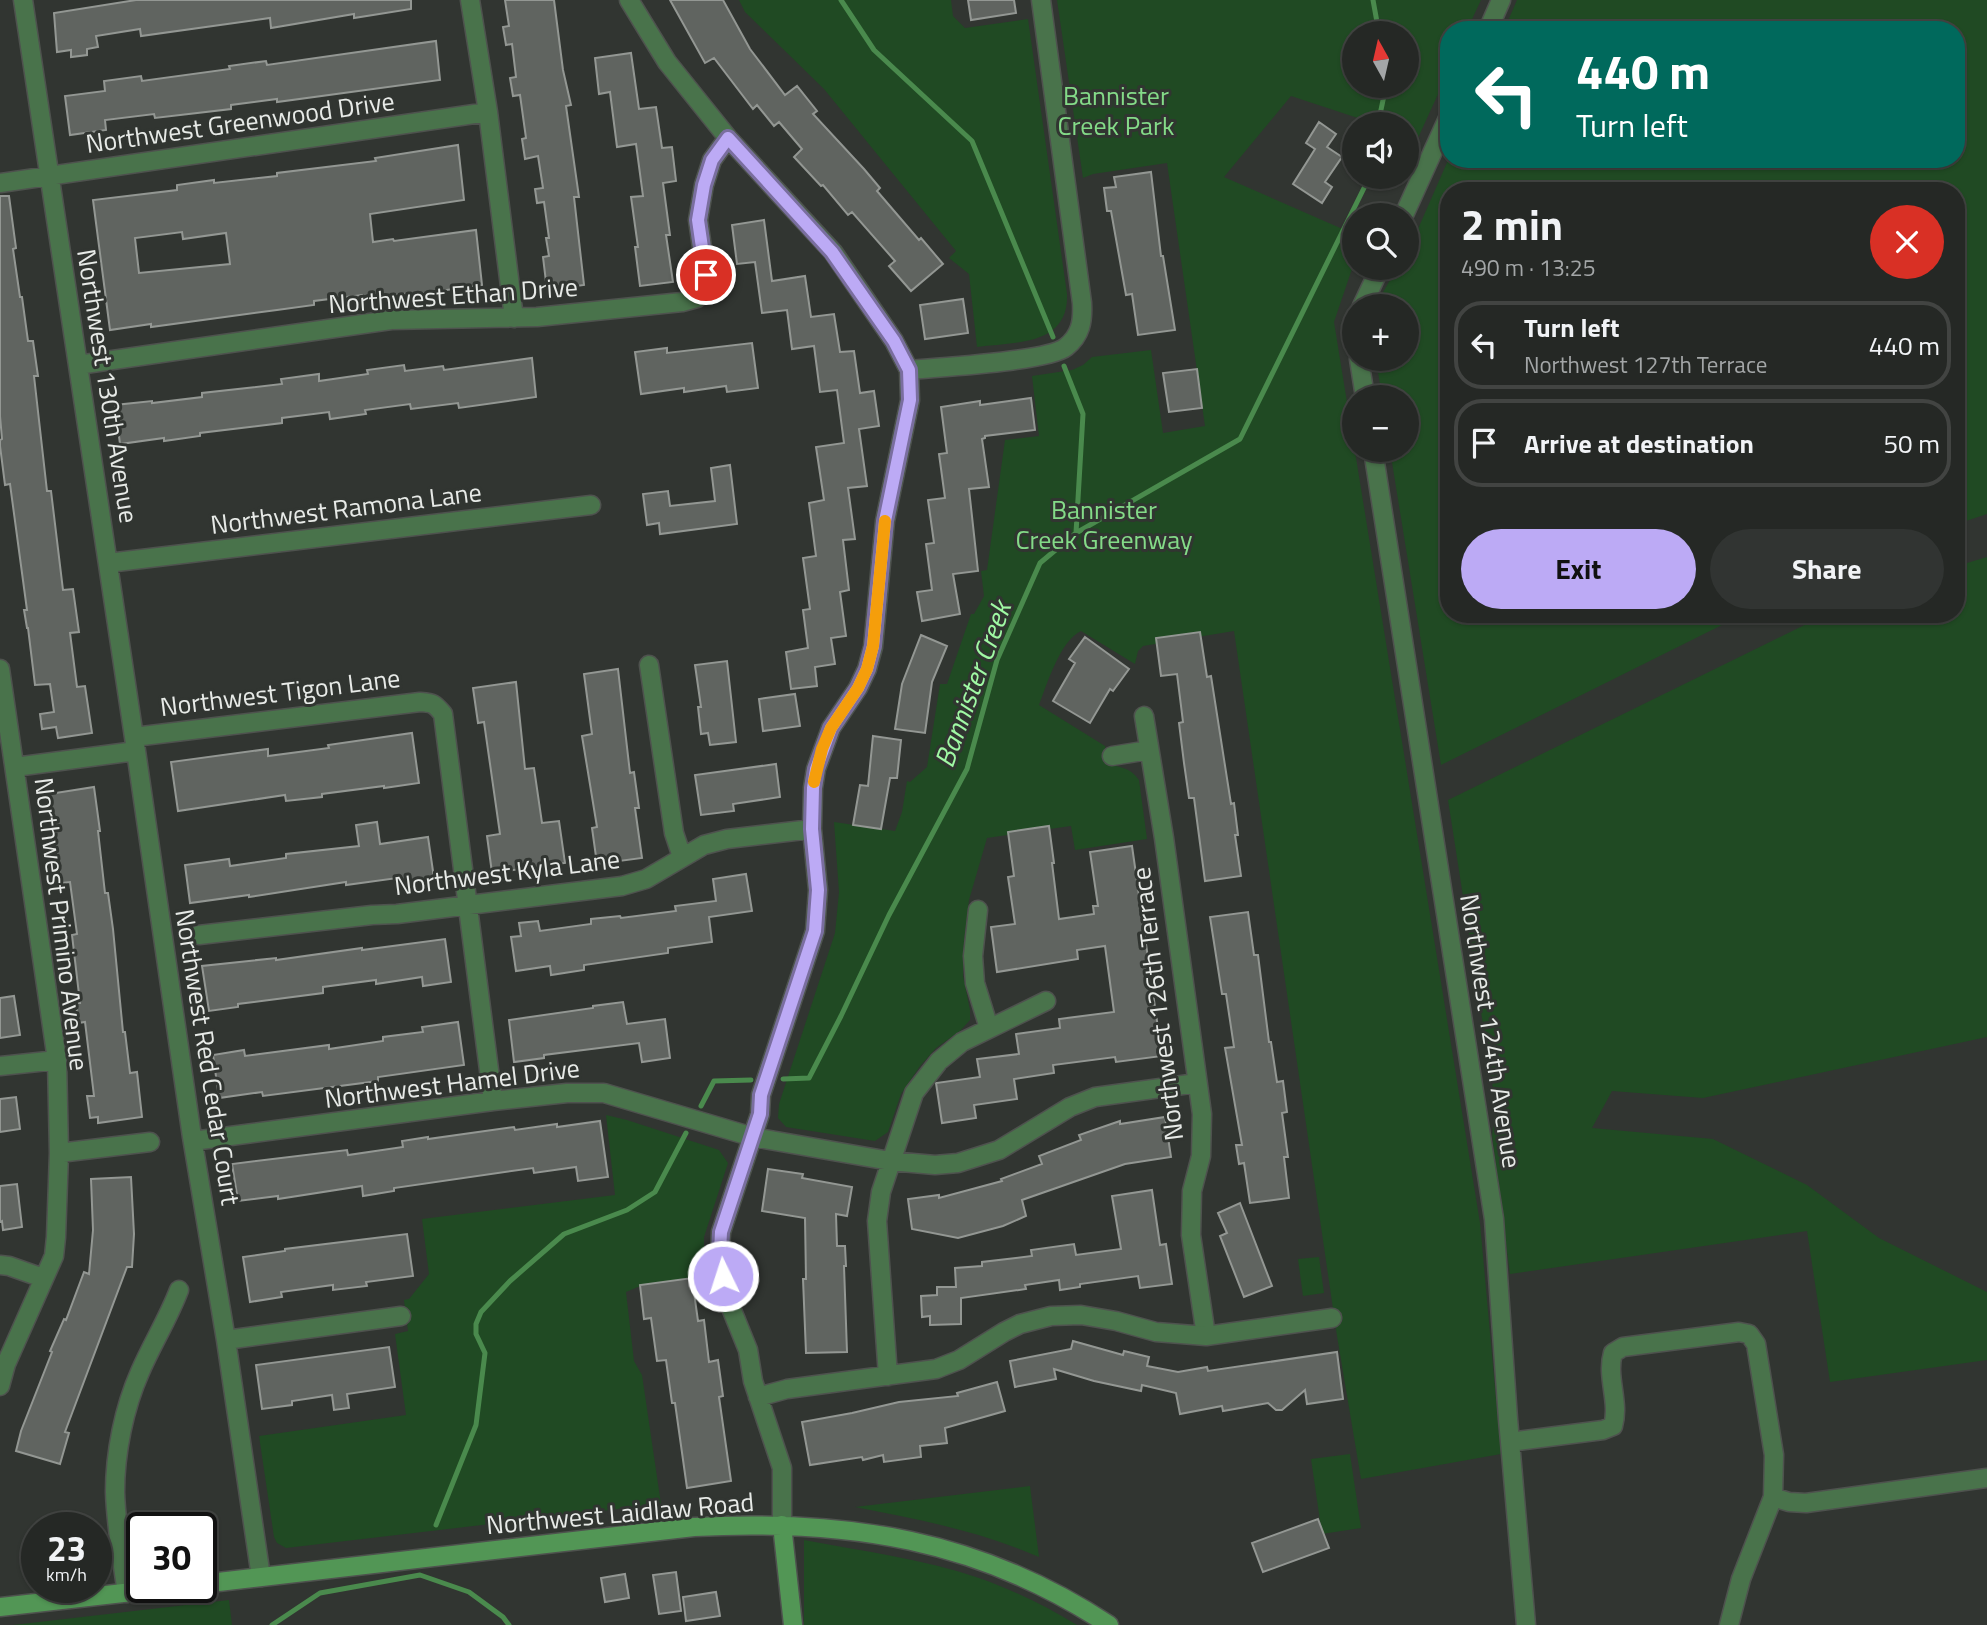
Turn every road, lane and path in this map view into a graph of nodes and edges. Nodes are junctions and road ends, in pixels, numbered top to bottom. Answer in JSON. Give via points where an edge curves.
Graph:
{"nodes":[{"id":1,"x":23,"y":0,"type":"edge"},
{"id":2,"x":470,"y":0,"type":"edge"},
{"id":3,"x":629,"y":0,"type":"edge"},
{"id":4,"x":1041,"y":0,"type":"edge"},
{"id":5,"x":1501,"y":0,"type":"edge"},
{"id":6,"x":1492,"y":21,"type":"edge"},
{"id":7,"x":488,"y":111,"type":"junction"},
{"id":8,"x":1440,"y":136,"type":"edge"},
{"id":9,"x":728,"y":138,"type":"junction"},
{"id":10,"x":50,"y":177,"type":"junction"},
{"id":11,"x":0,"y":183,"type":"edge"},
{"id":12,"x":1409,"y":203,"type":"edge"},
{"id":13,"x":514,"y":318,"type":"junction"},
{"id":14,"x":78,"y":365,"type":"junction"},
{"id":15,"x":909,"y":370,"type":"junction"},
{"id":16,"x":1375,"y":462,"type":"edge"},
{"id":17,"x":591,"y":505,"type":"dead end"},
{"id":18,"x":108,"y":563,"type":"junction"},
{"id":19,"x":649,"y":665,"type":"dead end"},
{"id":20,"x":0,"y":669,"type":"edge"},
{"id":21,"x":1144,"y":716,"type":"dead end"},
{"id":22,"x":135,"y":744,"type":"junction"},
{"id":23,"x":1149,"y":750,"type":"junction"},
{"id":24,"x":1112,"y":755,"type":"dead end"},
{"id":25,"x":16,"y":767,"type":"junction"},
{"id":26,"x":140,"y":780,"type":"joint"},
{"id":27,"x":812,"y":829,"type":"junction"},
{"id":28,"x":682,"y":857,"type":"junction"},
{"id":29,"x":467,"y":905,"type":"junction"},
{"id":30,"x":978,"y":910,"type":"dead end"},
{"id":31,"x":199,"y":934,"type":"dead end"},
{"id":32,"x":1046,"y":1001,"type":"dead end"},
{"id":33,"x":989,"y":1028,"type":"junction"},
{"id":34,"x":57,"y":1060,"type":"junction"},
{"id":35,"x":0,"y":1066,"type":"edge"},
{"id":36,"x":1197,"y":1083,"type":"junction"},
{"id":37,"x":493,"y":1101,"type":"junction"},
{"id":38,"x":753,"y":1137,"type":"junction"},
{"id":39,"x":150,"y":1142,"type":"dead end"},
{"id":40,"x":193,"y":1142,"type":"junction"},
{"id":41,"x":59,"y":1153,"type":"junction"},
{"id":42,"x":890,"y":1161,"type":"junction"},
{"id":43,"x":0,"y":1265,"type":"edge"},
{"id":44,"x":43,"y":1278,"type":"junction"},
{"id":45,"x":179,"y":1290,"type":"dead end"},
{"id":46,"x":401,"y":1317,"type":"dead end"},
{"id":47,"x":1332,"y":1318,"type":"dead end"},
{"id":48,"x":1206,"y":1336,"type":"junction"},
{"id":49,"x":226,"y":1340,"type":"junction"},
{"id":50,"x":888,"y":1376,"type":"junction"},
{"id":51,"x":0,"y":1386,"type":"edge"},
{"id":52,"x":758,"y":1397,"type":"junction"},
{"id":53,"x":1510,"y":1442,"type":"junction"},
{"id":54,"x":1987,"y":1478,"type":"edge"},
{"id":55,"x":1773,"y":1497,"type":"junction"},
{"id":56,"x":782,"y":1525,"type":"junction"},
{"id":57,"x":261,"y":1577,"type":"junction"},
{"id":58,"x":217,"y":1582,"type":"edge"},
{"id":59,"x":126,"y":1585,"type":"edge"},
{"id":60,"x":126,"y":1593,"type":"edge"},
{"id":61,"x":0,"y":1607,"type":"edge"},
{"id":62,"x":793,"y":1625,"type":"edge"},
{"id":63,"x":1109,"y":1625,"type":"edge"},
{"id":64,"x":1526,"y":1625,"type":"edge"},
{"id":65,"x":1729,"y":1625,"type":"edge"}],
"edges":[{"from":1,"to":10,"type":"street","name":"Northwest 130th Avenue"},
{"from":2,"to":7,"type":"street"},
{"from":3,"to":9,"type":"street","via":[[667,62]]},
{"from":4,"to":15,"type":"street","via":[[1082,303],[1081,328],[1056,353]]},
{"from":5,"to":6,"type":"street"},
{"from":7,"to":10,"type":"street","name":"Northwest Greenwood Drive"},
{"from":7,"to":13,"type":"street"},
{"from":8,"to":12,"type":"street"},
{"from":9,"to":13,"type":"street","name":"Northwest Ethan Drive","via":[[712,160],[704,185],[698,220],[706,275],[704,291],[697,298]]},
{"from":9,"to":15,"type":"street","via":[[840,261]]},
{"from":10,"to":11,"type":"street","name":"Northwest Greenwood Drive"},
{"from":10,"to":14,"type":"street","name":"Northwest 130th Avenue"},
{"from":13,"to":14,"type":"street","name":"Northwest Ethan Drive","via":[[391,320]]},
{"from":14,"to":18,"type":"street","name":"Northwest 130th Avenue"},
{"from":15,"to":27,"type":"street","via":[[910,400],[885,521],[873,646],[858,688],[822,749],[813,788]]},
{"from":16,"to":53,"type":"street","name":"Northwest 124th Avenue","via":[[1494,1219]]},
{"from":17,"to":18,"type":"street","name":"Northwest Ramona Lane"},
{"from":18,"to":22,"type":"street","name":"Northwest 130th Avenue"},
{"from":19,"to":28,"type":"street","via":[[674,833]]},
{"from":20,"to":25,"type":"street","name":"Northwest Primino Avenue"},
{"from":21,"to":23,"type":"street","name":"Northwest 126th Terrace"},
{"from":22,"to":25,"type":"street","name":"Northwest Tigon Lane"},
{"from":22,"to":26,"type":"street","name":"Northwest 130th Avenue"},
{"from":22,"to":29,"type":"street","name":"Northwest Tigon Lane","via":[[432,702],[443,714]]},
{"from":23,"to":24,"type":"street"},
{"from":23,"to":36,"type":"street","name":"Northwest 126th Terrace"},
{"from":25,"to":34,"type":"street","name":"Northwest Primino Avenue"},
{"from":26,"to":40,"type":"street","name":"Northwest Red Cedar Court"},
{"from":27,"to":28,"type":"street","name":"Northwest Kyla Lane","via":[[727,839]]},
{"from":27,"to":38,"type":"street","via":[[818,890],[815,931],[761,1095]]},
{"from":28,"to":29,"type":"street","name":"Northwest Kyla Lane","via":[[646,879],[622,886]]},
{"from":29,"to":31,"type":"street","name":"Northwest Kyla Lane"},
{"from":29,"to":37,"type":"street"},
{"from":30,"to":33,"type":"street","via":[[975,983]]},
{"from":32,"to":33,"type":"street"},
{"from":33,"to":42,"type":"street","via":[[939,1061],[914,1093]]},
{"from":34,"to":35,"type":"street"},
{"from":34,"to":41,"type":"street","name":"Northwest Primino Avenue"},
{"from":36,"to":42,"type":"street","name":"Northwest Hamel Drive","via":[[1095,1097],[999,1150],[958,1163]]},
{"from":36,"to":48,"type":"street","name":"Northwest 126th Terrace","via":[[1202,1133],[1192,1191],[1191,1235]]},
{"from":37,"to":38,"type":"street","name":"Northwest Hamel Drive","via":[[604,1093]]},
{"from":37,"to":40,"type":"street","name":"Northwest Hamel Drive"},
{"from":38,"to":42,"type":"street","name":"Northwest Hamel Drive"},
{"from":38,"to":52,"type":"street","via":[[721,1232],[720,1252],[731,1308],[748,1350]]},
{"from":39,"to":41,"type":"street"},
{"from":40,"to":49,"type":"street","name":"Northwest Red Cedar Court"},
{"from":41,"to":44,"type":"street","name":"Northwest Primino Avenue","via":[[54,1256]]},
{"from":42,"to":50,"type":"street","via":[[877,1221]]},
{"from":43,"to":44,"type":"street"},
{"from":44,"to":51,"type":"street","name":"Northwest Primino Avenue"},
{"from":45,"to":59,"type":"street","via":[[139,1373],[117,1460],[115,1493]]},
{"from":46,"to":49,"type":"street"},
{"from":47,"to":48,"type":"street"},
{"from":48,"to":50,"type":"street","via":[[1156,1332],[1081,1315],[1051,1316],[1020,1324],[936,1369]]},
{"from":49,"to":57,"type":"street","name":"Northwest Red Cedar Court"},
{"from":50,"to":52,"type":"street"},
{"from":52,"to":56,"type":"street","via":[[782,1468]]},
{"from":53,"to":55,"type":"street","via":[[1613,1426],[1611,1362],[1623,1347],[1749,1334],[1756,1344],[1774,1455]]},
{"from":53,"to":64,"type":"street","name":"Northwest 124th Avenue"},
{"from":54,"to":55,"type":"street","via":[[1806,1503]]},
{"from":55,"to":65,"type":"street","via":[[1741,1579]]},
{"from":56,"to":57,"type":"main road","name":"Northwest Laidlaw Road","via":[[694,1527]]},
{"from":56,"to":62,"type":"main road"},
{"from":56,"to":63,"type":"main road","name":"Northwest Laidlaw Road","via":[[862,1531],[985,1561],[1040,1584]]},
{"from":57,"to":58,"type":"main road","name":"Northwest Laidlaw Road"},
{"from":60,"to":61,"type":"main road"}]}
